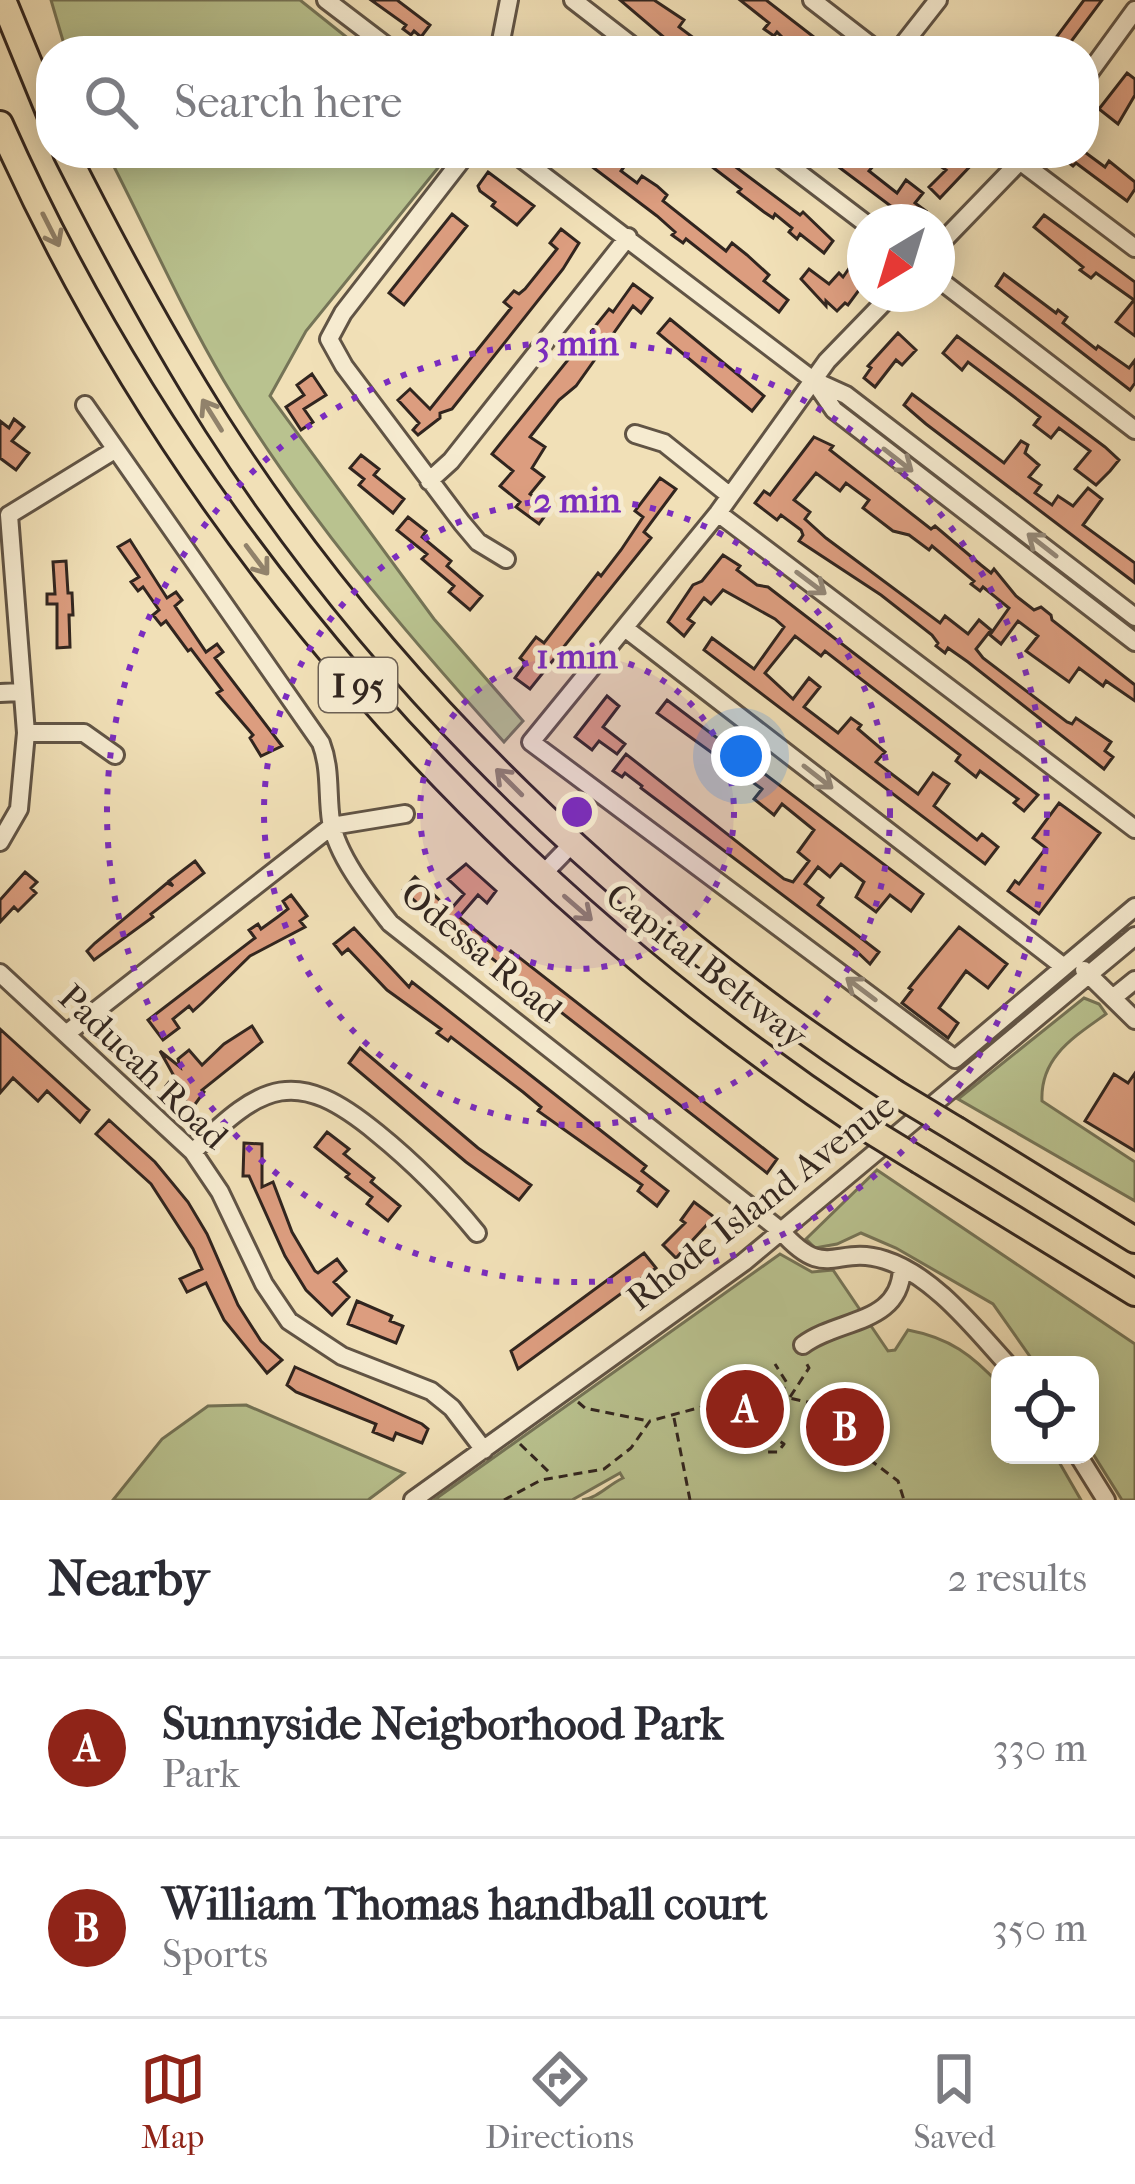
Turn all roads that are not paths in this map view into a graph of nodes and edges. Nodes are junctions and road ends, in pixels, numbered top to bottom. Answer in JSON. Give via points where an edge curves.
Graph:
{"nodes":[{"id":1,"x":3,"y":0,"type":"edge"},
{"id":2,"x":326,"y":0,"type":"edge"},
{"id":3,"x":509,"y":0,"type":"edge"},
{"id":4,"x":573,"y":0,"type":"edge"},
{"id":5,"x":812,"y":0,"type":"edge"},
{"id":6,"x":938,"y":0,"type":"edge"},
{"id":7,"x":1135,"y":10,"type":"edge"},
{"id":8,"x":373,"y":36,"type":"edge"},
{"id":9,"x":502,"y":36,"type":"edge"},
{"id":10,"x":620,"y":36,"type":"edge"},
{"id":11,"x":859,"y":36,"type":"edge"},
{"id":12,"x":910,"y":36,"type":"edge"},
{"id":13,"x":1099,"y":59,"type":"edge"},
{"id":14,"x":36,"y":80,"type":"edge"},
{"id":15,"x":0,"y":124,"type":"edge"},
{"id":16,"x":74,"y":168,"type":"edge"},
{"id":17,"x":456,"y":168,"type":"edge"},
{"id":18,"x":534,"y":168,"type":"edge"},
{"id":19,"x":793,"y":168,"type":"edge"},
{"id":20,"x":1008,"y":168,"type":"edge"},
{"id":21,"x":1034,"y":168,"type":"edge"},
{"id":22,"x":847,"y":209,"type":"edge"},
{"id":23,"x":955,"y":227,"type":"edge"},
{"id":24,"x":628,"y":238,"type":"junction"},
{"id":25,"x":1135,"y":248,"type":"edge"},
{"id":26,"x":955,"y":292,"type":"edge"},
{"id":27,"x":875,"y":312,"type":"edge"},
{"id":28,"x":813,"y":380,"type":"junction"},
{"id":29,"x":85,"y":405,"type":"dead end"},
{"id":30,"x":1135,"y":430,"type":"edge"},
{"id":31,"x":635,"y":434,"type":"dead end"},
{"id":32,"x":113,"y":451,"type":"junction"},
{"id":33,"x":429,"y":481,"type":"junction"},
{"id":34,"x":729,"y":495,"type":"junction"},
{"id":35,"x":4,"y":510,"type":"edge"},
{"id":36,"x":718,"y":513,"type":"junction"},
{"id":37,"x":506,"y":560,"type":"dead end"},
{"id":38,"x":1135,"y":616,"type":"edge"},
{"id":39,"x":626,"y":629,"type":"junction"},
{"id":40,"x":1135,"y":642,"type":"edge"},
{"id":41,"x":21,"y":692,"type":"junction"},
{"id":42,"x":0,"y":693,"type":"edge"},
{"id":43,"x":26,"y":733,"type":"junction"},
{"id":44,"x":115,"y":755,"type":"dead end"},
{"id":45,"x":405,"y":814,"type":"dead end"},
{"id":46,"x":332,"y":826,"type":"junction"},
{"id":47,"x":1135,"y":829,"type":"edge"},
{"id":48,"x":0,"y":842,"type":"edge"},
{"id":49,"x":572,"y":844,"type":"junction"},
{"id":50,"x":541,"y":876,"type":"junction"},
{"id":51,"x":1135,"y":908,"type":"edge"},
{"id":52,"x":1135,"y":935,"type":"edge"},
{"id":53,"x":1068,"y":963,"type":"junction"},
{"id":54,"x":0,"y":973,"type":"edge"},
{"id":55,"x":1090,"y":975,"type":"junction"},
{"id":56,"x":1135,"y":980,"type":"edge"},
{"id":57,"x":1114,"y":997,"type":"junction"},
{"id":58,"x":1135,"y":1020,"type":"edge"},
{"id":59,"x":66,"y":1034,"type":"junction"},
{"id":60,"x":193,"y":1152,"type":"junction"},
{"id":61,"x":1057,"y":1192,"type":"junction"},
{"id":62,"x":1135,"y":1229,"type":"edge"},
{"id":63,"x":781,"y":1231,"type":"junction"},
{"id":64,"x":477,"y":1233,"type":"dead end"},
{"id":65,"x":1049,"y":1240,"type":"junction"},
{"id":66,"x":1135,"y":1240,"type":"edge"},
{"id":67,"x":902,"y":1267,"type":"junction"},
{"id":68,"x":1135,"y":1293,"type":"edge"},
{"id":69,"x":1135,"y":1305,"type":"edge"},
{"id":70,"x":800,"y":1347,"type":"road end"},
{"id":71,"x":999,"y":1356,"type":"edge"},
{"id":72,"x":484,"y":1450,"type":"junction"},
{"id":73,"x":1084,"y":1464,"type":"edge"},
{"id":74,"x":413,"y":1500,"type":"edge"},
{"id":75,"x":1106,"y":1500,"type":"edge"}],
"edges":[{"from":1,"to":14,"type":"highway"},
{"from":2,"to":8,"type":"street"},
{"from":3,"to":9,"type":"street"},
{"from":4,"to":10,"type":"street"},
{"from":5,"to":11,"type":"street"},
{"from":6,"to":12,"type":"street"},
{"from":7,"to":13,"type":"street"},
{"from":15,"to":50,"type":"highway","name":"Capital Beltway","number":"I 95","one_way":true,"via":[[116,351],[251,553],[393,726]]},
{"from":49,"to":16,"type":"highway","name":"Capital Beltway","number":"I 95","one_way":true,"via":[[427,697],[288,527],[156,324]]},
{"from":17,"to":33,"type":"street","via":[[330,332],[331,347]]},
{"from":18,"to":24,"type":"street"},
{"from":19,"to":22,"type":"street"},
{"from":20,"to":23,"type":"street"},
{"from":21,"to":25,"type":"street"},
{"from":24,"to":28,"type":"street"},
{"from":24,"to":33,"type":"street"},
{"from":26,"to":30,"type":"street"},
{"from":27,"to":28,"type":"street"},
{"from":28,"to":34,"type":"street"},
{"from":38,"to":28,"type":"street","one_way":true,"via":[[846,395]]},
{"from":28,"to":40,"type":"street","one_way":true,"via":[[834,410]]},
{"from":29,"to":32,"type":"street","name":"Odessa Road"},
{"from":31,"to":34,"type":"street","via":[[664,443]]},
{"from":32,"to":35,"type":"street"},
{"from":32,"to":46,"type":"street","name":"Odessa Road","via":[[321,743]]},
{"from":33,"to":37,"type":"street","via":[[478,542]]},
{"from":34,"to":36,"type":"street"},
{"from":35,"to":41,"type":"street"},
{"from":36,"to":39,"type":"street"},
{"from":36,"to":47,"type":"street","one_way":true},
{"from":39,"to":53,"type":"street","one_way":true},
{"from":53,"to":39,"type":"street","one_way":true,"via":[[955,1059],[531,742]]},
{"from":41,"to":42,"type":"street"},
{"from":41,"to":43,"type":"street"},
{"from":43,"to":44,"type":"street","via":[[84,734]]},
{"from":43,"to":48,"type":"street","via":[[19,808]]},
{"from":45,"to":46,"type":"street"},
{"from":46,"to":59,"type":"street"},
{"from":46,"to":63,"type":"street","name":"Odessa Road","via":[[376,906],[403,935]]},
{"from":49,"to":50,"type":"street"},
{"from":49,"to":61,"type":"highway","name":"Capital Beltway","number":"I 95","bridge":true,"via":[[709,961],[894,1092]]},
{"from":50,"to":65,"type":"highway","name":"Capital Beltway","number":"I 95","one_way":true,"bridge":true,"via":[[680,994],[858,1123]]},
{"from":51,"to":53,"type":"street"},
{"from":52,"to":55,"type":"street","name":"Rhode Island Avenue"},
{"from":53,"to":55,"type":"street"},
{"from":54,"to":59,"type":"street","name":"Paducah Road"},
{"from":55,"to":57,"type":"street"},
{"from":55,"to":63,"type":"street","name":"Rhode Island Avenue"},
{"from":56,"to":57,"type":"street"},
{"from":57,"to":58,"type":"street"},
{"from":59,"to":60,"type":"street","name":"Paducah Road"},
{"from":60,"to":64,"type":"street","via":[[251,1101],[286,1090],[321,1094],[420,1168]]},
{"from":60,"to":72,"type":"street","name":"Paducah Road","via":[[289,1321],[342,1355],[430,1391]]},
{"from":61,"to":62,"type":"highway"},
{"from":61,"to":66,"type":"highway","name":"Capital Beltway","number":"I 95"},
{"from":63,"to":67,"type":"street","name":"Odessa Road","via":[[810,1258],[869,1257]]},
{"from":63,"to":72,"type":"street","name":"Rhode Island Avenue"},
{"from":65,"to":68,"type":"highway","name":"Capital Beltway","number":"I 95"},
{"from":65,"to":69,"type":"highway"},
{"from":67,"to":70,"type":"street","via":[[899,1291],[880,1313]]},
{"from":67,"to":71,"type":"street"},
{"from":72,"to":74,"type":"street","name":"Rhode Island Avenue"},
{"from":73,"to":75,"type":"street"}]}
